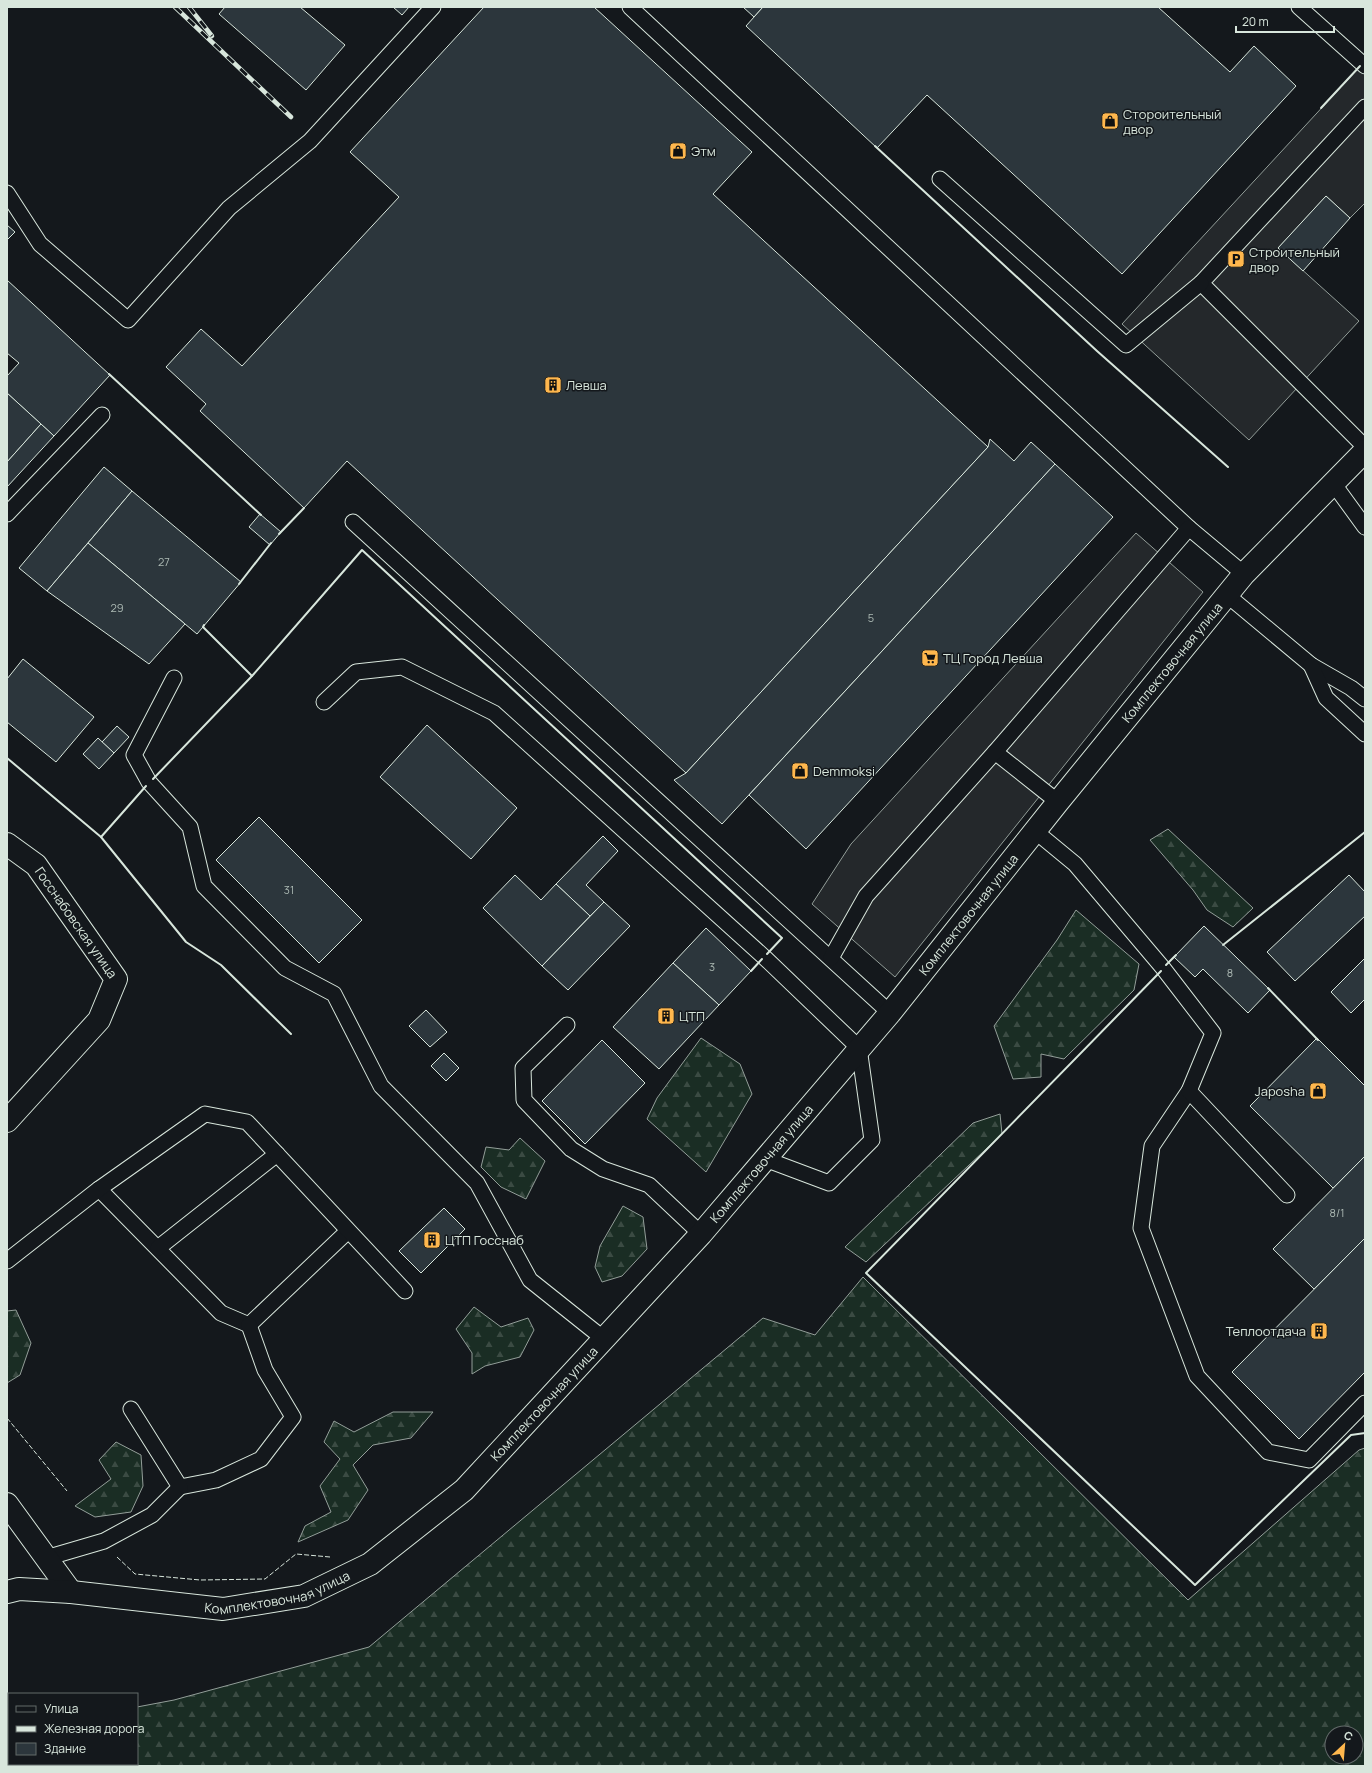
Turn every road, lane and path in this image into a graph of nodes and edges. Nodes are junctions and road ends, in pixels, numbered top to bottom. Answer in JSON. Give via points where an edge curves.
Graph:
{"nodes":[{"id":1,"x":433,"y":7,"type":"edge"},
{"id":2,"x":630,"y":7,"type":"edge"},
{"id":3,"x":1299,"y":7,"type":"edge"},
{"id":4,"x":1365,"y":66,"type":"edge"},
{"id":5,"x":1365,"y":107,"type":"edge"},
{"id":6,"x":940,"y":179,"type":"dead end"},
{"id":7,"x":7,"y":193,"type":"edge"},
{"id":8,"x":1201,"y":283,"type":"junction"},
{"id":9,"x":102,"y":415,"type":"dead end"},
{"id":10,"x":1365,"y":447,"type":"edge"},
{"id":11,"x":1365,"y":451,"type":"edge"},
{"id":12,"x":1333,"y":483,"type":"junction"},
{"id":13,"x":7,"y":514,"type":"edge"},
{"id":14,"x":352,"y":522,"type":"dead end"},
{"id":15,"x":1365,"y":527,"type":"edge"},
{"id":16,"x":1190,"y":528,"type":"junction"},
{"id":17,"x":1244,"y":574,"type":"junction"},
{"id":18,"x":1227,"y":595,"type":"junction"},
{"id":19,"x":1311,"y":665,"type":"junction"},
{"id":20,"x":174,"y":678,"type":"dead end"},
{"id":21,"x":1365,"y":700,"type":"edge"},
{"id":22,"x":324,"y":702,"type":"dead end"},
{"id":23,"x":1365,"y":734,"type":"edge"},
{"id":24,"x":995,"y":752,"type":"junction"},
{"id":25,"x":1058,"y":802,"type":"junction"},
{"id":26,"x":1035,"y":830,"type":"junction"},
{"id":27,"x":7,"y":844,"type":"edge"},
{"id":28,"x":831,"y":958,"type":"junction"},
{"id":29,"x":890,"y":1012,"type":"junction"},
{"id":30,"x":567,"y":1025,"type":"dead end"},
{"id":31,"x":860,"y":1048,"type":"junction"},
{"id":32,"x":1190,"y":1091,"type":"junction"},
{"id":33,"x":7,"y":1121,"type":"edge"},
{"id":34,"x":277,"y":1154,"type":"junction"},
{"id":35,"x":765,"y":1159,"type":"junction"},
{"id":36,"x":99,"y":1189,"type":"junction"},
{"id":37,"x":1286,"y":1195,"type":"dead end"},
{"id":38,"x":348,"y":1231,"type":"junction"},
{"id":39,"x":701,"y":1234,"type":"junction"},
{"id":40,"x":158,"y":1248,"type":"junction"},
{"id":41,"x":7,"y":1261,"type":"edge"},
{"id":42,"x":405,"y":1291,"type":"dead end"},
{"id":43,"x":249,"y":1325,"type":"junction"},
{"id":44,"x":604,"y":1339,"type":"junction"},
{"id":45,"x":1365,"y":1403,"type":"edge"},
{"id":46,"x":131,"y":1409,"type":"dead end"},
{"id":47,"x":180,"y":1487,"type":"junction"},
{"id":48,"x":7,"y":1504,"type":"edge"},
{"id":49,"x":46,"y":1558,"type":"junction"},
{"id":50,"x":7,"y":1592,"type":"edge"},
{"id":51,"x":71,"y":1592,"type":"junction"}],
"edges":[{"from":1,"to":7,"type":"lane","via":[[310,142],[229,208],[128,320],[40,244]]},
{"from":2,"to":16,"type":"lane"},
{"from":3,"to":4,"type":"lane"},
{"from":5,"to":8,"type":"lane"},
{"from":6,"to":8,"type":"lane","via":[[1126,345]]},
{"from":8,"to":10,"type":"lane"},
{"from":9,"to":13,"type":"lane"},
{"from":11,"to":12,"type":"street","name":"Комплектовочная улица"},
{"from":12,"to":15,"type":"lane"},
{"from":12,"to":17,"type":"street","name":"Комплектовочная улица"},
{"from":14,"to":28,"type":"lane"},
{"from":16,"to":17,"type":"lane"},
{"from":16,"to":24,"type":"lane"},
{"from":17,"to":18,"type":"street","name":"Комплектовочная улица"},
{"from":18,"to":19,"type":"lane"},
{"from":18,"to":25,"type":"street","name":"Комплектовочная улица"},
{"from":19,"to":21,"type":"lane","via":[[1351,688]]},
{"from":19,"to":23,"type":"lane","via":[[1326,698]]},
{"from":20,"to":44,"type":"lane","via":[[134,755],[149,782],[190,827],[204,886],[285,968],[334,994],[380,1086],[477,1183],[530,1280]]},
{"from":22,"to":31,"type":"lane","via":[[356,672],[402,667],[494,713],[764,957]]},
{"from":24,"to":25,"type":"lane"},
{"from":24,"to":28,"type":"lane","via":[[866,896]]},
{"from":25,"to":26,"type":"street","name":"Комплектовочная улица"},
{"from":26,"to":29,"type":"street","name":"Комплектовочная улица"},
{"from":26,"to":32,"type":"lane","via":[[1075,864],[1164,968],[1213,1034]]},
{"from":27,"to":33,"type":"street","name":"Госснабовская улица","via":[[36,865],[116,979],[99,1020]]},
{"from":28,"to":29,"type":"lane"},
{"from":29,"to":31,"type":"street","name":"Комплектовочная улица"},
{"from":30,"to":39,"type":"lane","via":[[522,1068],[524,1100],[571,1149],[603,1169],[649,1184]]},
{"from":31,"to":35,"type":"street","name":"Комплектовочная улица"},
{"from":31,"to":35,"type":"lane","via":[[872,1140],[829,1184]]},
{"from":32,"to":37,"type":"lane"},
{"from":32,"to":45,"type":"lane","via":[[1152,1146],[1141,1228],[1197,1376],[1268,1452],[1309,1460]]},
{"from":34,"to":36,"type":"lane","via":[[247,1122],[205,1114]]},
{"from":34,"to":38,"type":"lane"},
{"from":34,"to":40,"type":"lane"},
{"from":35,"to":39,"type":"street","name":"Комплектовочная улица"},
{"from":36,"to":40,"type":"lane"},
{"from":36,"to":41,"type":"lane"},
{"from":38,"to":42,"type":"lane"},
{"from":38,"to":43,"type":"lane"},
{"from":39,"to":44,"type":"street","name":"Комплектовочная улица"},
{"from":40,"to":43,"type":"lane","via":[[220,1313]]},
{"from":43,"to":47,"type":"lane","via":[[265,1370],[293,1417],[261,1459],[216,1480]]},
{"from":44,"to":51,"type":"street","name":"Комплектовочная улица","via":[[464,1490],[370,1564],[304,1596],[223,1609]]},
{"from":46,"to":47,"type":"lane"},
{"from":47,"to":49,"type":"lane","via":[[152,1515],[104,1541]]},
{"from":48,"to":49,"type":"street"},
{"from":49,"to":51,"type":"street"},
{"from":50,"to":51,"type":"street","name":"Комплектовочная улица","via":[[19,1589]]}]}
